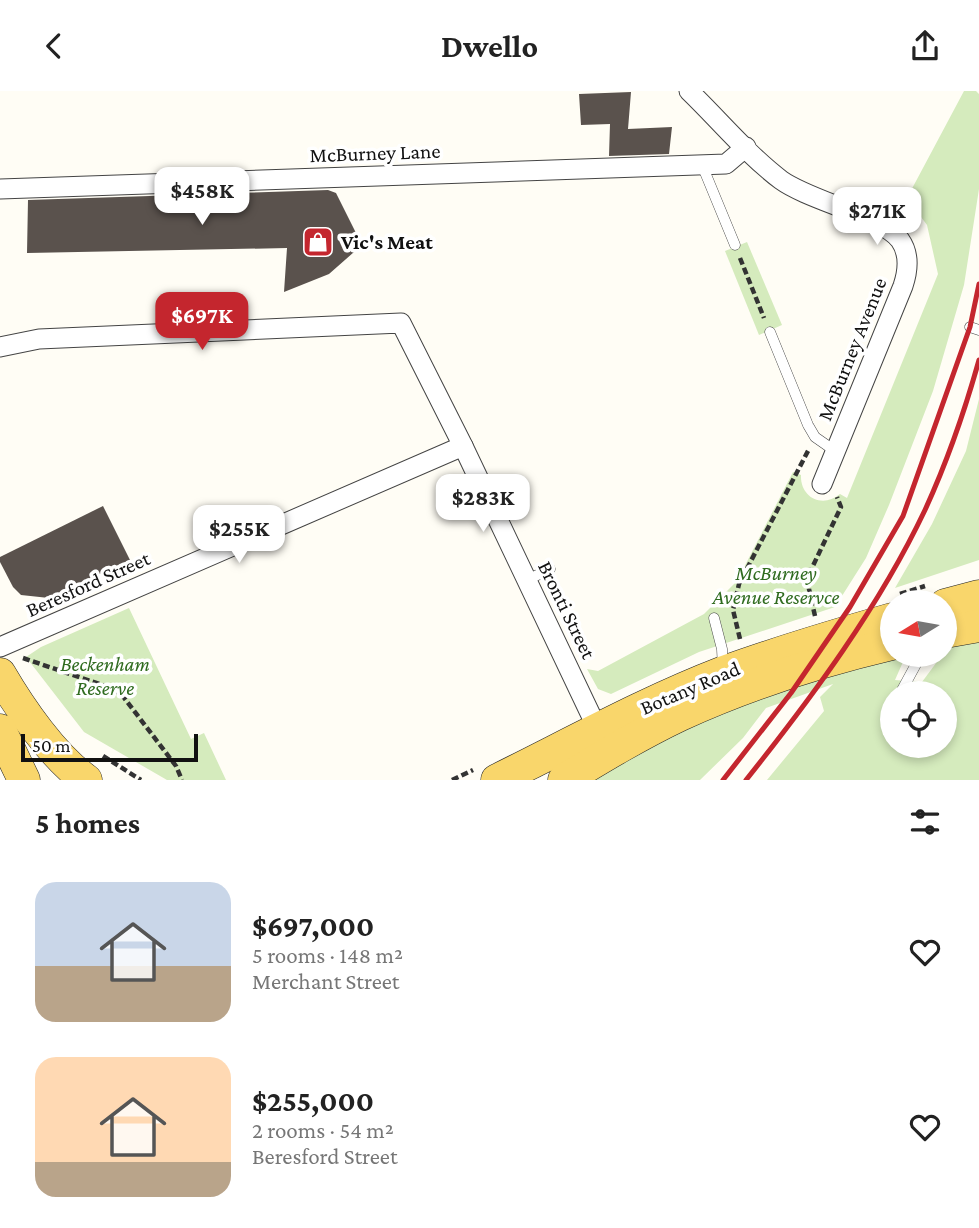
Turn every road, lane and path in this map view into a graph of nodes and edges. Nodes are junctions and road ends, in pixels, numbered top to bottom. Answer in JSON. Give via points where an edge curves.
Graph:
{"nodes":[{"id":1,"x":689,"y":91,"type":"edge"},
{"id":2,"x":746,"y":147,"type":"junction"},
{"id":3,"x":702,"y":165,"type":"junction"},
{"id":4,"x":0,"y":190,"type":"edge"},
{"id":5,"x":735,"y":245,"type":"joint"},
{"id":6,"x":770,"y":332,"type":"joint"},
{"id":7,"x":0,"y":347,"type":"edge"},
{"id":8,"x":463,"y":446,"type":"junction"},
{"id":9,"x":810,"y":447,"type":"dead end"},
{"id":10,"x":835,"y":451,"type":"junction"},
{"id":11,"x":822,"y":484,"type":"joint"},
{"id":12,"x":550,"y":569,"type":"dead end"},
{"id":13,"x":527,"y":580,"type":"junction"},
{"id":14,"x":979,"y":596,"type":"edge"},
{"id":15,"x":957,"y":602,"type":"edge"},
{"id":16,"x":714,"y":618,"type":"dead end"},
{"id":17,"x":817,"y":620,"type":"dead end"},
{"id":18,"x":880,"y":623,"type":"edge"},
{"id":19,"x":979,"y":626,"type":"edge"},
{"id":20,"x":957,"y":630,"type":"edge"},
{"id":21,"x":741,"y":643,"type":"dead end"},
{"id":22,"x":880,"y":648,"type":"edge"},
{"id":23,"x":4,"y":658,"type":"edge"},
{"id":24,"x":723,"y":673,"type":"junction"},
{"id":25,"x":0,"y":730,"type":"edge"},
{"id":26,"x":598,"y":730,"type":"junction"},
{"id":27,"x":77,"y":776,"type":"edge"},
{"id":28,"x":24,"y":780,"type":"edge"},
{"id":29,"x":182,"y":780,"type":"edge"},
{"id":30,"x":497,"y":780,"type":"edge"},
{"id":31,"x":564,"y":780,"type":"edge"}],
"edges":[{"from":1,"to":2,"type":"street","name":"McBurney Avenue"},
{"from":2,"to":3,"type":"street","name":"McBurney Lane","via":[[726,164]]},
{"from":2,"to":10,"type":"street","name":"McBurney Avenue","via":[[782,181],[895,235],[906,253],[903,286]]},
{"from":3,"to":4,"type":"street","name":"McBurney Lane"},
{"from":3,"to":5,"type":"lane"},
{"from":5,"to":6,"type":"path"},
{"from":6,"to":10,"type":"lane","via":[[808,425],[815,437]]},
{"from":7,"to":8,"type":"street","name":"Bronti Street","via":[[39,339],[401,323]]},
{"from":8,"to":13,"type":"street","name":"Bronti Street"},
{"from":8,"to":23,"type":"street","name":"Beresford Street"},
{"from":9,"to":21,"type":"path","via":[[739,585],[733,610]]},
{"from":10,"to":11,"type":"street","name":"McBurney Avenue"},
{"from":11,"to":17,"type":"path","via":[[841,506],[810,572],[808,589]]},
{"from":12,"to":13,"type":"lane"},
{"from":13,"to":26,"type":"street","name":"Bronti Street"},
{"from":14,"to":15,"type":"main road"},
{"from":16,"to":24,"type":"lane"},
{"from":18,"to":24,"type":"main road","name":"Botany Road"},
{"from":19,"to":20,"type":"main road"},
{"from":22,"to":31,"type":"main road","name":"Botany Road","via":[[713,701],[636,737]]},
{"from":23,"to":27,"type":"main road","via":[[38,729]]},
{"from":23,"to":29,"type":"path","via":[[122,695]]},
{"from":24,"to":26,"type":"main road","name":"Botany Road"},
{"from":25,"to":28,"type":"main road"},
{"from":26,"to":30,"type":"main road","name":"Botany Road"}]}
